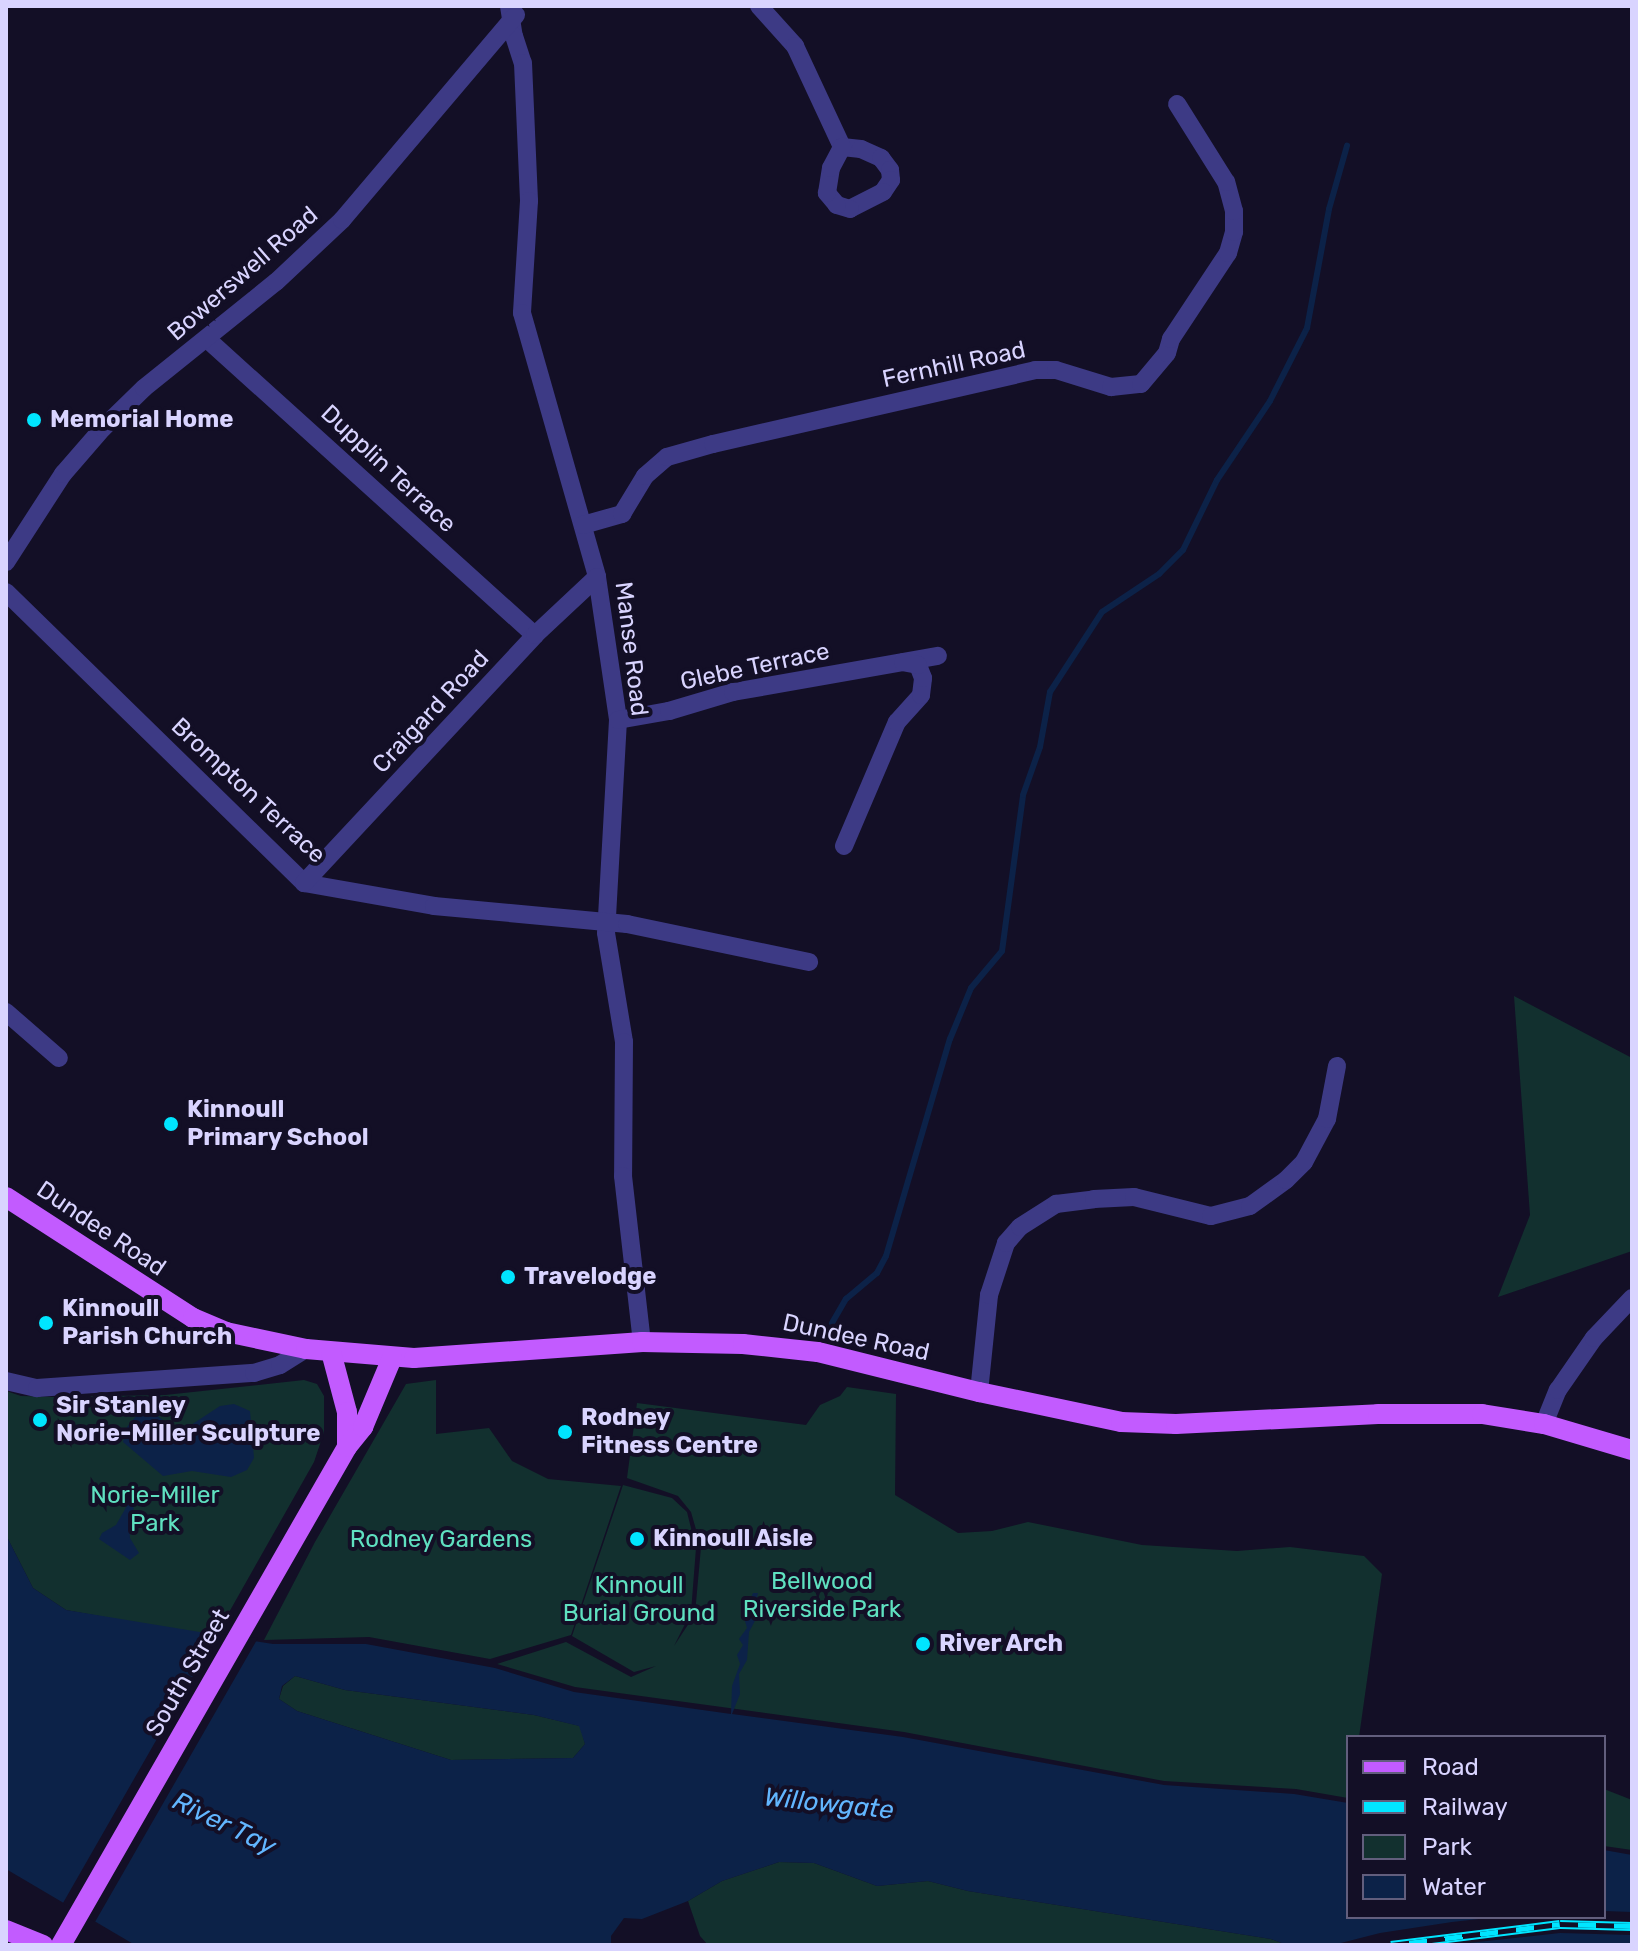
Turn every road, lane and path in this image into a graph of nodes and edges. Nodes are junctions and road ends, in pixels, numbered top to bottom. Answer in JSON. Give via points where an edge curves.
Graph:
{"nodes":[{"id":1,"x":759,"y":6,"type":"edge"},
{"id":2,"x":514,"y":11,"type":"edge"},
{"id":3,"x":1177,"y":104,"type":"dead end"},
{"id":4,"x":842,"y":147,"type":"dead end"},
{"id":5,"x":207,"y":339,"type":"junction"},
{"id":6,"x":583,"y":525,"type":"junction"},
{"id":7,"x":6,"y":562,"type":"edge"},
{"id":8,"x":597,"y":577,"type":"junction"},
{"id":9,"x":6,"y":592,"type":"edge"},
{"id":10,"x":535,"y":635,"type":"junction"},
{"id":11,"x":938,"y":656,"type":"dead end"},
{"id":12,"x":902,"y":662,"type":"junction"},
{"id":13,"x":618,"y":720,"type":"junction"},
{"id":14,"x":844,"y":846,"type":"dead end"},
{"id":15,"x":304,"y":883,"type":"junction"},
{"id":16,"x":606,"y":922,"type":"junction"},
{"id":17,"x":809,"y":962,"type":"dead end"},
{"id":18,"x":6,"y":1012,"type":"edge"},
{"id":19,"x":59,"y":1058,"type":"dead end"},
{"id":20,"x":1337,"y":1066,"type":"dead end"},
{"id":21,"x":6,"y":1197,"type":"edge"},
{"id":22,"x":1632,"y":1298,"type":"edge"},
{"id":23,"x":642,"y":1342,"type":"junction"},
{"id":24,"x":306,"y":1349,"type":"junction"},
{"id":25,"x":331,"y":1352,"type":"junction"},
{"id":26,"x":392,"y":1358,"type":"junction"},
{"id":27,"x":6,"y":1381,"type":"edge"},
{"id":28,"x":979,"y":1392,"type":"junction"},
{"id":29,"x":1544,"y":1424,"type":"junction"},
{"id":30,"x":347,"y":1447,"type":"junction"},
{"id":31,"x":1632,"y":1450,"type":"edge"},
{"id":32,"x":6,"y":1930,"type":"edge"},
{"id":33,"x":43,"y":1945,"type":"edge"},
{"id":34,"x":61,"y":1945,"type":"edge"}],
"edges":[{"from":1,"to":4,"type":"street","via":[[795,46]]},
{"from":2,"to":5,"type":"street","name":"Bowerswell Road","via":[[342,220]]},
{"from":2,"to":6,"type":"street","name":"Manse Road","via":[[523,63],[529,201],[522,313]]},
{"from":3,"to":6,"type":"street","name":"Fernhill Road","via":[[1226,182],[1234,232],[1228,253],[1167,353],[1141,384],[1111,387],[1056,370],[1035,370],[713,444],[667,457],[645,476],[622,514]]},
{"from":5,"to":7,"type":"street","name":"Bowerswell Road","via":[[103,428],[63,474]]},
{"from":5,"to":10,"type":"street","name":"Dupplin Terrace"},
{"from":6,"to":8,"type":"street","name":"Manse Road"},
{"from":8,"to":10,"type":"street","name":"Craigard Road"},
{"from":8,"to":13,"type":"street","name":"Manse Road"},
{"from":9,"to":15,"type":"street","name":"Brompton Terrace"},
{"from":10,"to":15,"type":"street","name":"Craigard Road"},
{"from":11,"to":12,"type":"street","name":"Glebe Terrace"},
{"from":12,"to":13,"type":"street","name":"Glebe Terrace","via":[[733,692]]},
{"from":12,"to":14,"type":"street","via":[[918,665],[921,695],[897,722]]},
{"from":13,"to":16,"type":"street","name":"Manse Road"},
{"from":15,"to":16,"type":"street","name":"Brompton Terrace","via":[[434,906]]},
{"from":16,"to":17,"type":"street","name":"Brompton Terrace"},
{"from":16,"to":23,"type":"street","name":"Manse Road","via":[[624,1042],[623,1176]]},
{"from":18,"to":19,"type":"street"},
{"from":20,"to":28,"type":"street","via":[[1327,1119],[1304,1162],[1250,1206],[1211,1216],[1134,1197],[1094,1199],[1056,1204],[1020,1227],[1006,1243],[989,1295]]},
{"from":21,"to":24,"type":"main road","name":"Dundee Road","via":[[193,1318],[226,1332]]},
{"from":22,"to":29,"type":"street","via":[[1588,1346],[1558,1390]]},
{"from":23,"to":26,"type":"main road","name":"Dundee Road"},
{"from":23,"to":28,"type":"main road","name":"Dundee Road","via":[[818,1352]]},
{"from":24,"to":25,"type":"main road","name":"Dundee Road"},
{"from":24,"to":27,"type":"street","via":[[254,1373],[37,1388]]},
{"from":25,"to":26,"type":"main road","name":"Dundee Road"},
{"from":25,"to":30,"type":"main road","via":[[347,1412]]},
{"from":26,"to":30,"type":"main road","name":"South Street","via":[[368,1417]]},
{"from":28,"to":29,"type":"main road","name":"Dundee Road","via":[[1121,1422],[1482,1414]]},
{"from":29,"to":31,"type":"main road","name":"Dundee Road"},
{"from":30,"to":34,"type":"main road","name":"South Street"},
{"from":32,"to":33,"type":"main road"}]}
